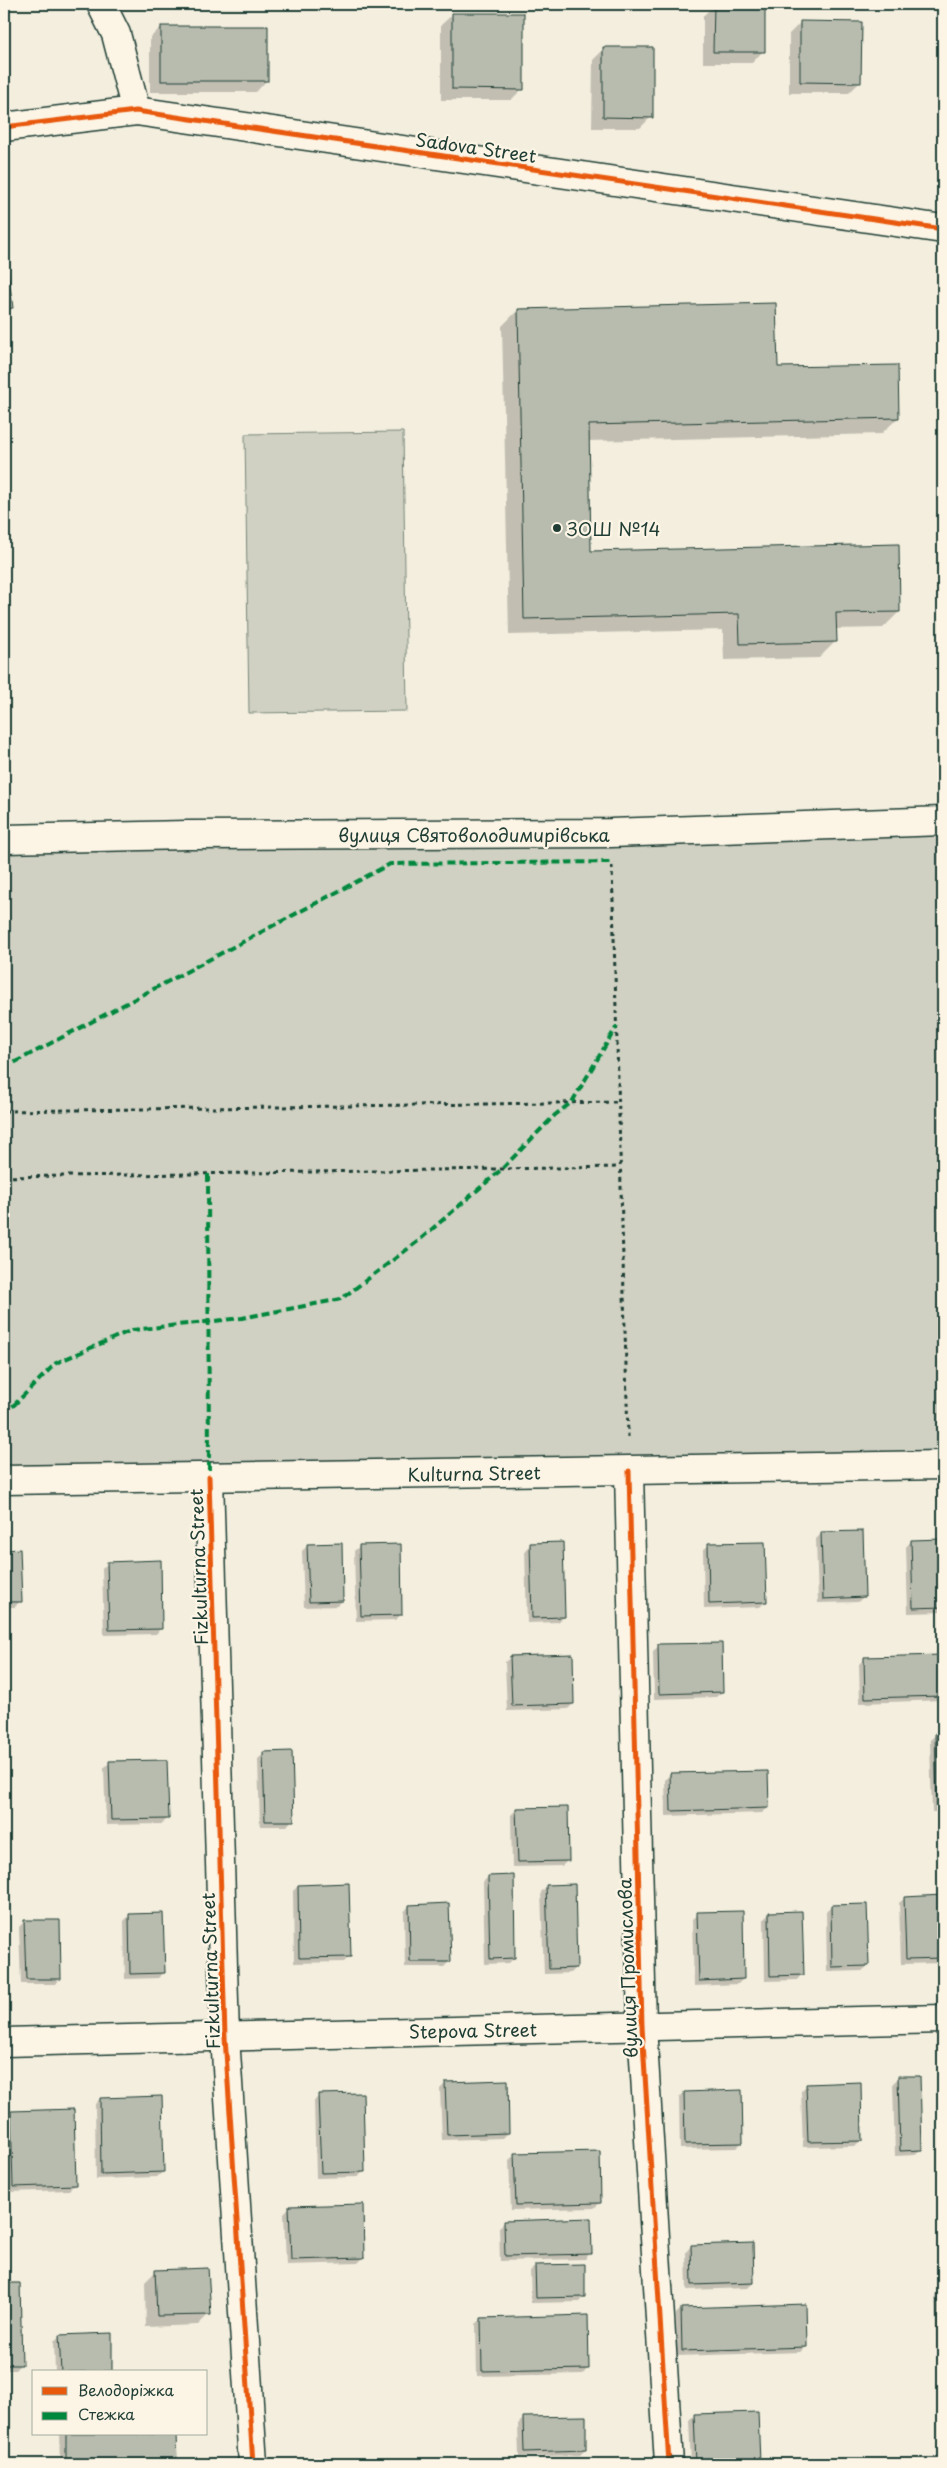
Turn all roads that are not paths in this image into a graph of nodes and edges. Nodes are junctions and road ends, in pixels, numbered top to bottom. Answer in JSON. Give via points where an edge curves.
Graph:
{"nodes":[{"id":1,"x":101,"y":4,"type":"edge"},
{"id":2,"x":136,"y":111,"type":"junction"},
{"id":3,"x":4,"y":127,"type":"edge"},
{"id":4,"x":943,"y":229,"type":"edge"},
{"id":5,"x":943,"y":822,"type":"edge"},
{"id":6,"x":4,"y":839,"type":"edge"},
{"id":7,"x":943,"y":1465,"type":"edge"},
{"id":8,"x":629,"y":1470,"type":"junction"},
{"id":9,"x":209,"y":1477,"type":"junction"},
{"id":10,"x":4,"y":1480,"type":"edge"},
{"id":11,"x":943,"y":2019,"type":"edge"},
{"id":12,"x":642,"y":2026,"type":"junction"},
{"id":13,"x":225,"y":2037,"type":"junction"},
{"id":14,"x":4,"y":2042,"type":"edge"},
{"id":15,"x":253,"y":2464,"type":"edge"},
{"id":16,"x":669,"y":2464,"type":"edge"}],
"edges":[{"from":1,"to":2,"type":"street","via":[[116,34]]},
{"from":2,"to":3,"type":"street","name":"Sadova Street"},
{"from":2,"to":4,"type":"street","name":"Sadova Street"},
{"from":5,"to":6,"type":"street","name":"вулиця Святоволодимирівська","via":[[611,833]]},
{"from":7,"to":8,"type":"street","name":"Kulturna Street"},
{"from":8,"to":9,"type":"street","name":"Kulturna Street"},
{"from":8,"to":12,"type":"street","name":"вулиця Промислова"},
{"from":9,"to":10,"type":"street","name":"Kulturna Street"},
{"from":9,"to":13,"type":"street","name":"Fizkulturna Street"},
{"from":11,"to":12,"type":"street","name":"Stepova Street"},
{"from":12,"to":13,"type":"street","name":"Stepova Street"},
{"from":12,"to":16,"type":"street","name":"вулиця Промислова"},
{"from":13,"to":14,"type":"street","name":"Stepova Street"},
{"from":13,"to":15,"type":"street","name":"Fizkulturna Street"}]}
